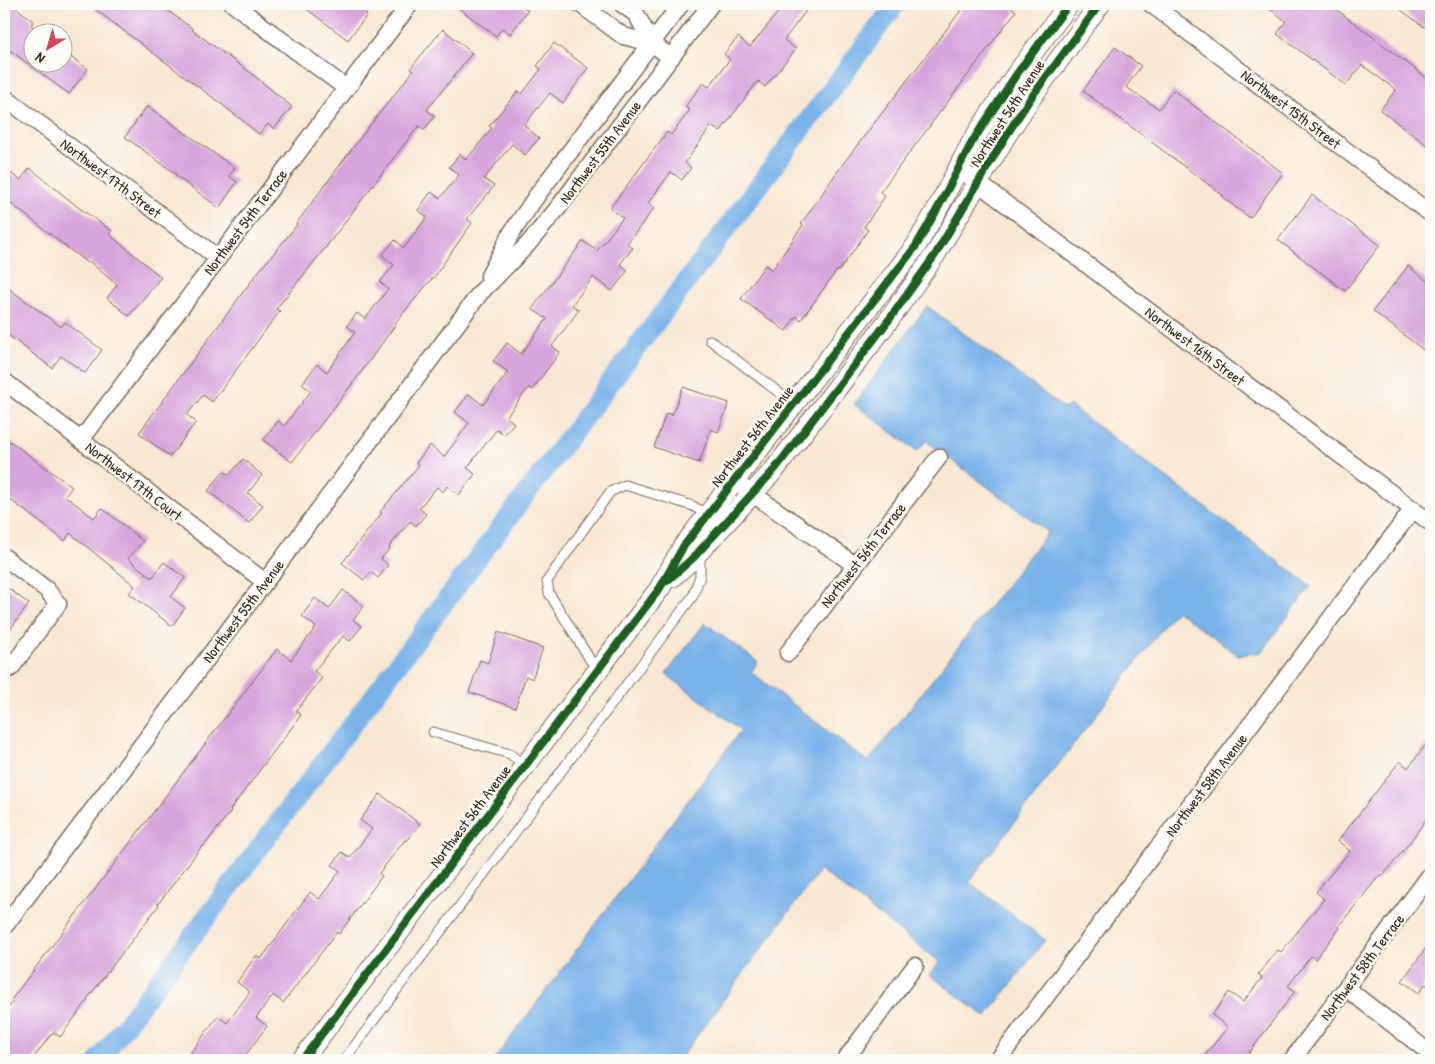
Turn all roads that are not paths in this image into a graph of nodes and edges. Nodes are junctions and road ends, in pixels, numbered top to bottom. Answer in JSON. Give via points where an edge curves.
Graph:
{"nodes":[{"id":1,"x":233,"y":4,"type":"edge"},
{"id":2,"x":410,"y":4,"type":"edge"},
{"id":3,"x":580,"y":4,"type":"edge"},
{"id":4,"x":622,"y":4,"type":"edge"},
{"id":5,"x":681,"y":4,"type":"edge"},
{"id":6,"x":711,"y":4,"type":"edge"},
{"id":7,"x":1069,"y":4,"type":"edge"},
{"id":8,"x":1100,"y":4,"type":"edge"},
{"id":9,"x":1151,"y":4,"type":"edge"},
{"id":10,"x":652,"y":43,"type":"junction"},
{"id":11,"x":671,"y":58,"type":"junction"},
{"id":12,"x":346,"y":88,"type":"junction"},
{"id":13,"x":4,"y":97,"type":"edge"},
{"id":14,"x":958,"y":168,"type":"junction"},
{"id":15,"x":978,"y":183,"type":"junction"},
{"id":16,"x":1431,"y":214,"type":"edge"},
{"id":17,"x":218,"y":258,"type":"junction"},
{"id":18,"x":480,"y":293,"type":"junction"},
{"id":19,"x":710,"y":340,"type":"dead end"},
{"id":20,"x":4,"y":381,"type":"edge"},
{"id":21,"x":794,"y":404,"type":"junction"},
{"id":22,"x":81,"y":440,"type":"junction"},
{"id":23,"x":938,"y":457,"type":"dead end"},
{"id":24,"x":734,"y":481,"type":"junction"},
{"id":25,"x":753,"y":494,"type":"junction"},
{"id":26,"x":1413,"y":510,"type":"junction"},
{"id":27,"x":708,"y":515,"type":"junction"},
{"id":28,"x":1431,"y":523,"type":"edge"},
{"id":29,"x":700,"y":551,"type":"junction"},
{"id":30,"x":4,"y":557,"type":"edge"},
{"id":31,"x":855,"y":565,"type":"junction"},
{"id":32,"x":265,"y":582,"type":"junction"},
{"id":33,"x":660,"y":588,"type":"junction"},
{"id":34,"x":788,"y":653,"type":"dead end"},
{"id":35,"x":598,"y":670,"type":"junction"},
{"id":36,"x":4,"y":671,"type":"edge"},
{"id":37,"x":432,"y":732,"type":"dead end"},
{"id":38,"x":525,"y":766,"type":"junction"},
{"id":39,"x":1431,"y":874,"type":"edge"},
{"id":40,"x":6,"y":920,"type":"edge"},
{"id":41,"x":915,"y":966,"type":"dead end"},
{"id":42,"x":1346,"y":988,"type":"junction"},
{"id":43,"x":1431,"y":1054,"type":"edge"},
{"id":44,"x":302,"y":1060,"type":"edge"},
{"id":45,"x":344,"y":1060,"type":"edge"},
{"id":46,"x":845,"y":1060,"type":"edge"},
{"id":47,"x":998,"y":1060,"type":"edge"},
{"id":48,"x":1292,"y":1060,"type":"edge"}],
"edges":[{"from":1,"to":12,"type":"street"},
{"from":2,"to":12,"type":"street","name":"Northwest 54th Terrace"},
{"from":3,"to":10,"type":"street","via":[[623,36]]},
{"from":4,"to":10,"type":"street","via":[[636,14]]},
{"from":5,"to":10,"type":"street","name":"Northwest 55th Avenue"},
{"from":6,"to":11,"type":"street","name":"Northwest 55th Avenue"},
{"from":7,"to":14,"type":"street","name":"Northwest 56th Avenue","via":[[1016,75]]},
{"from":8,"to":15,"type":"street","name":"Northwest 56th Avenue","via":[[1030,99]]},
{"from":9,"to":16,"type":"street","name":"Northwest 15th Street"},
{"from":10,"to":11,"type":"street"},
{"from":10,"to":18,"type":"street","name":"Northwest 55th Avenue","via":[[512,232]]},
{"from":11,"to":18,"type":"street","name":"Northwest 55th Avenue","via":[[558,208]]},
{"from":12,"to":17,"type":"street","name":"Northwest 54th Terrace"},
{"from":13,"to":17,"type":"street","name":"Northwest 17th Street"},
{"from":14,"to":15,"type":"street","name":"Northwest 16th Street"},
{"from":14,"to":21,"type":"street","name":"Northwest 56th Avenue","via":[[916,246]]},
{"from":15,"to":25,"type":"street","name":"Northwest 56th Avenue","via":[[913,287]]},
{"from":15,"to":26,"type":"street","name":"Northwest 16th Street"},
{"from":17,"to":22,"type":"street","name":"Northwest 54th Terrace"},
{"from":18,"to":32,"type":"street","name":"Northwest 55th Avenue"},
{"from":19,"to":21,"type":"lane"},
{"from":20,"to":22,"type":"street","name":"Northwest 17th Court"},
{"from":21,"to":24,"type":"street","name":"Northwest 56th Avenue"},
{"from":22,"to":32,"type":"street","name":"Northwest 17th Court"},
{"from":23,"to":31,"type":"street","name":"Northwest 56th Terrace"},
{"from":24,"to":25,"type":"street"},
{"from":24,"to":27,"type":"street","name":"Northwest 56th Avenue"},
{"from":25,"to":29,"type":"street","name":"Northwest 56th Avenue"},
{"from":25,"to":31,"type":"street"},
{"from":26,"to":28,"type":"street","name":"Northwest 16th Street"},
{"from":26,"to":47,"type":"street","name":"Northwest 58th Avenue"},
{"from":27,"to":33,"type":"street","name":"Northwest 56th Avenue","via":[[683,547]]},
{"from":27,"to":35,"type":"lane","via":[[693,506],[625,485],[610,492],[547,581],[549,593]]},
{"from":29,"to":33,"type":"street","name":"Northwest 56th Avenue"},
{"from":29,"to":45,"type":"lane","via":[[700,576],[693,596]]},
{"from":30,"to":36,"type":"street","via":[[47,590],[58,604],[11,668]]},
{"from":31,"to":34,"type":"street","name":"Northwest 56th Terrace"},
{"from":32,"to":40,"type":"street","name":"Northwest 55th Avenue"},
{"from":33,"to":35,"type":"street","name":"Northwest 56th Avenue"},
{"from":35,"to":38,"type":"street","name":"Northwest 56th Avenue"},
{"from":37,"to":38,"type":"lane","via":[[510,754]]},
{"from":38,"to":44,"type":"street","name":"Northwest 56th Avenue"},
{"from":39,"to":42,"type":"street","name":"Northwest 58th Terrace"},
{"from":41,"to":46,"type":"street"},
{"from":42,"to":43,"type":"street"},
{"from":42,"to":48,"type":"street","name":"Northwest 58th Terrace"}]}
